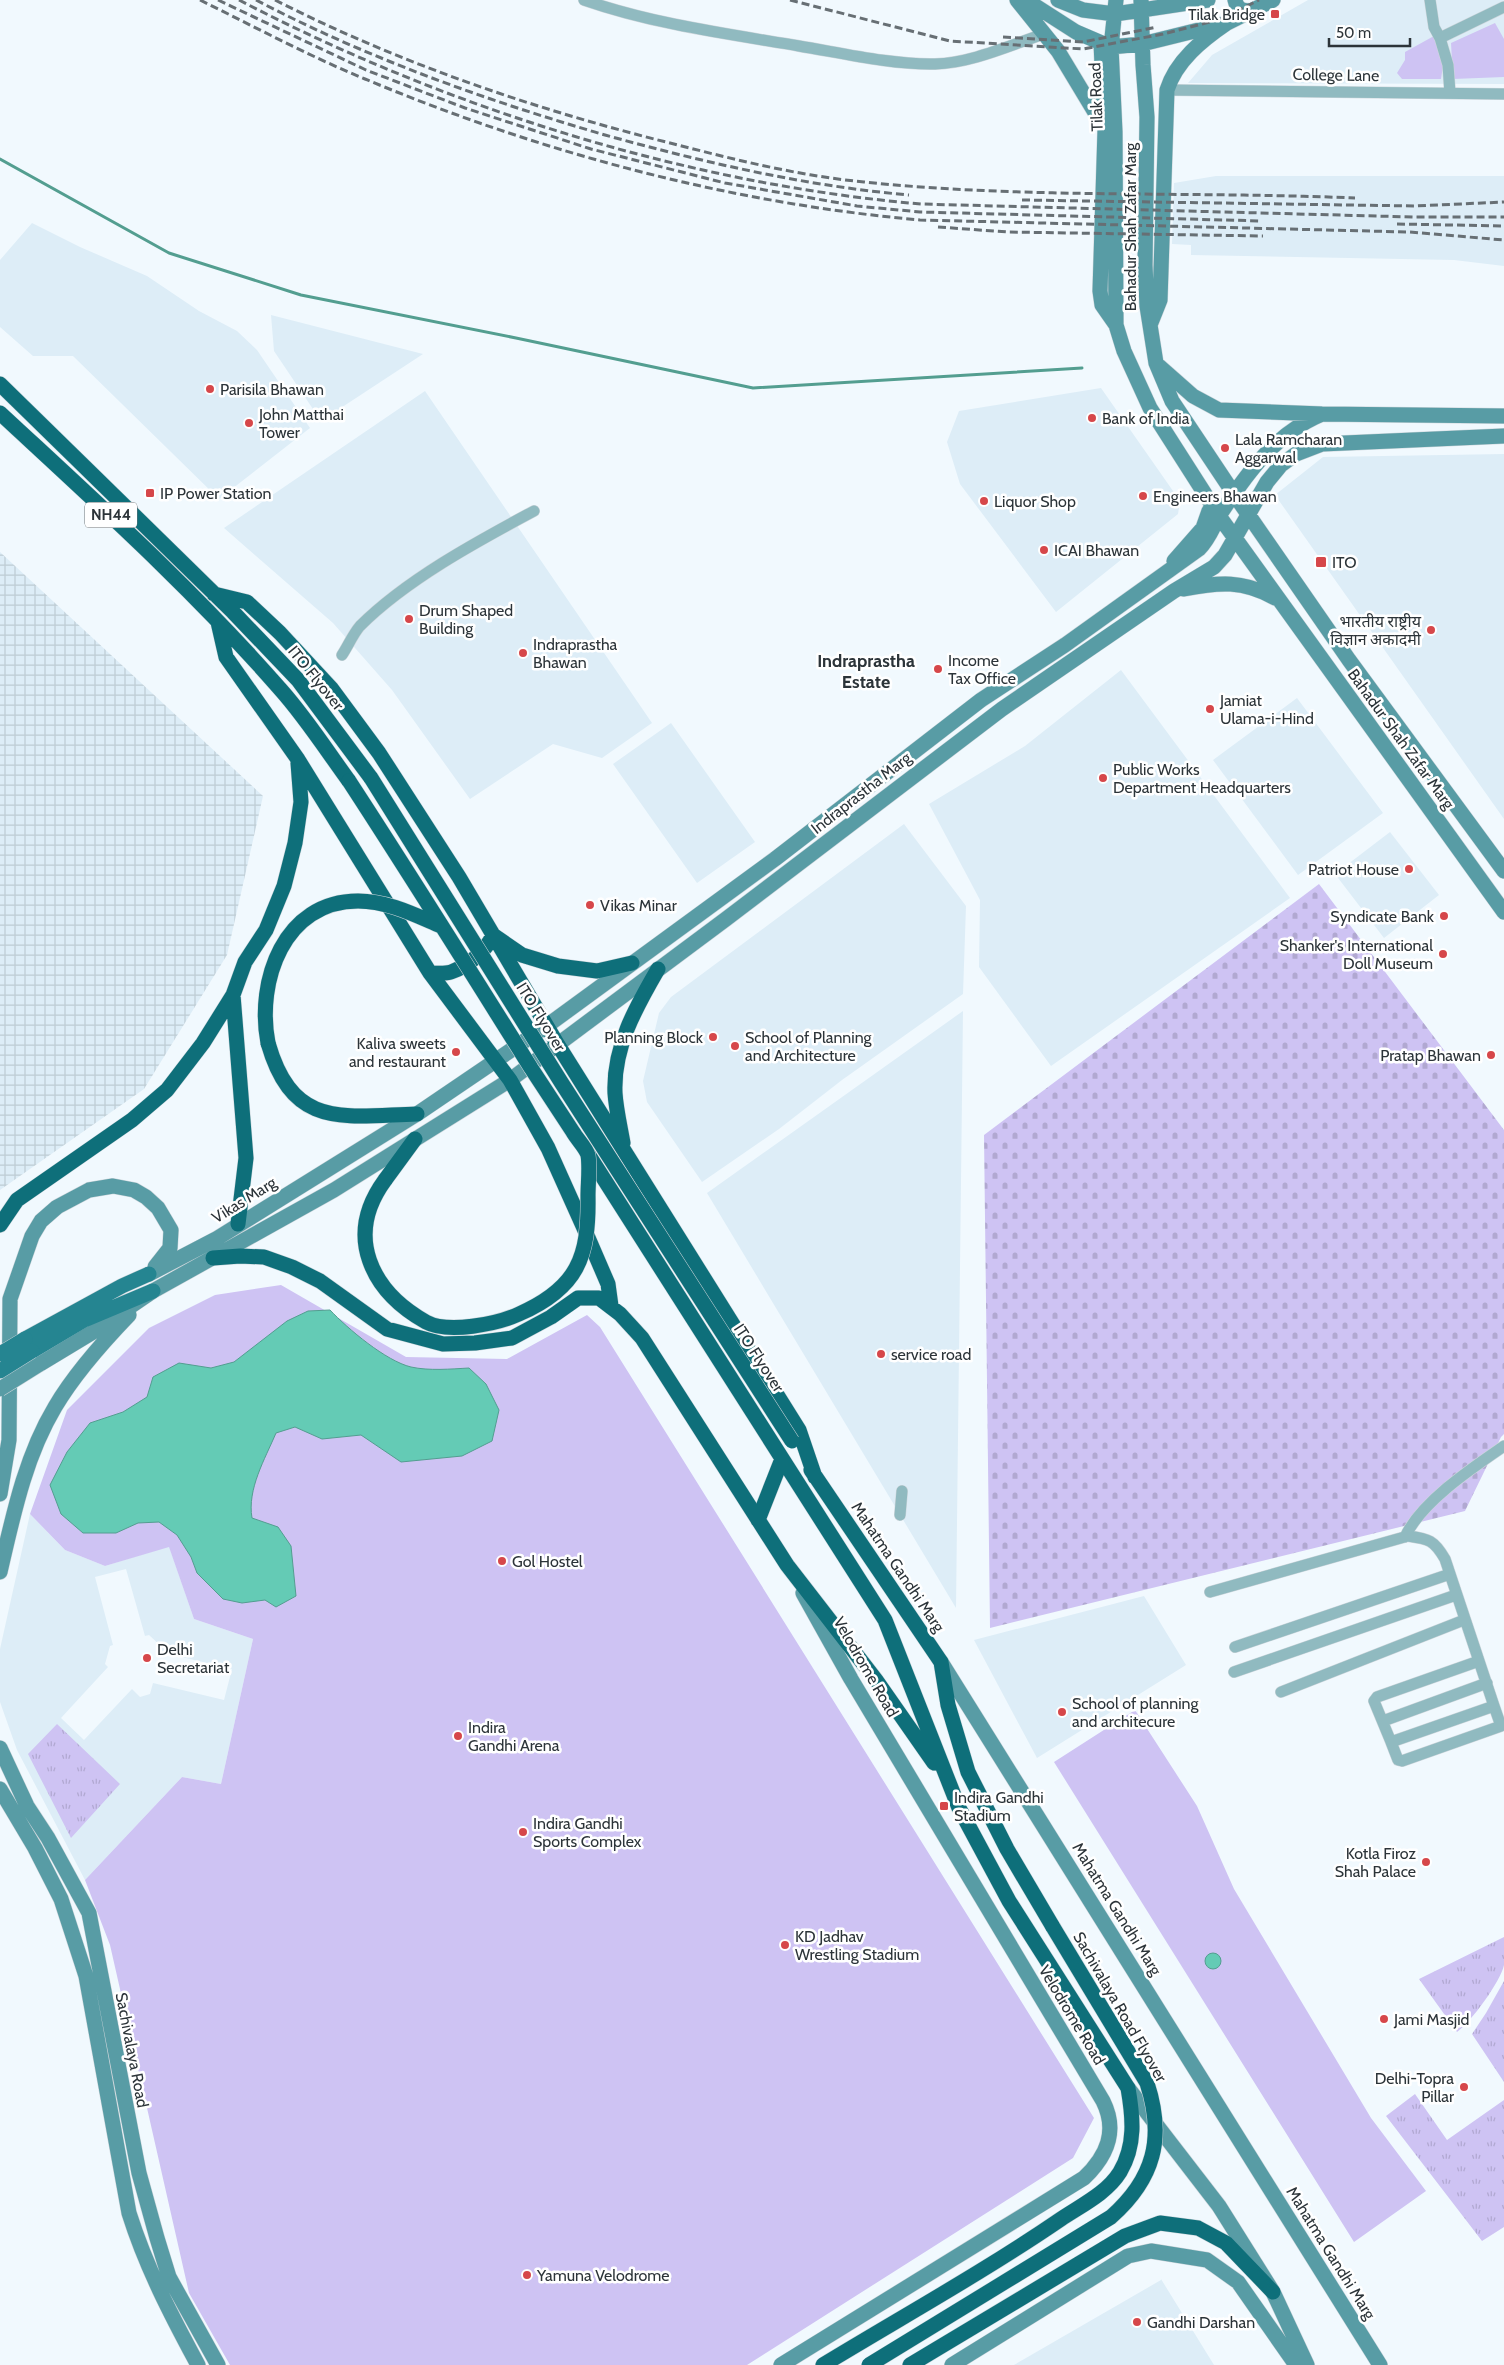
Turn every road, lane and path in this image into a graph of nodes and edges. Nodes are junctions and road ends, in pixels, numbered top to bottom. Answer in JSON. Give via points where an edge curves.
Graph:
{"nodes":[{"id":1,"x":584,"y":0,"type":"edge"},
{"id":2,"x":1017,"y":0,"type":"edge"},
{"id":3,"x":1026,"y":0,"type":"edge"},
{"id":4,"x":1058,"y":0,"type":"edge"},
{"id":5,"x":1235,"y":0,"type":"edge"},
{"id":6,"x":1273,"y":0,"type":"edge"},
{"id":7,"x":1430,"y":0,"type":"edge"},
{"id":8,"x":1196,"y":1,"type":"edge"},
{"id":9,"x":1141,"y":5,"type":"edge"},
{"id":10,"x":1116,"y":7,"type":"edge"},
{"id":11,"x":1504,"y":7,"type":"edge"},
{"id":12,"x":1254,"y":10,"type":"junction"},
{"id":13,"x":1227,"y":23,"type":"junction"},
{"id":14,"x":1044,"y":34,"type":"junction"},
{"id":15,"x":1440,"y":38,"type":"junction"},
{"id":16,"x":1142,"y":44,"type":"junction"},
{"id":17,"x":1106,"y":45,"type":"junction"},
{"id":18,"x":1167,"y":90,"type":"junction"},
{"id":19,"x":1450,"y":93,"type":"junction"},
{"id":20,"x":1504,"y":94,"type":"edge"},
{"id":21,"x":1147,"y":117,"type":"junction"},
{"id":22,"x":1165,"y":117,"type":"junction"},
{"id":23,"x":1104,"y":130,"type":"junction"},
{"id":24,"x":1115,"y":147,"type":"joint"},
{"id":25,"x":1116,"y":325,"type":"junction"},
{"id":26,"x":1150,"y":326,"type":"junction"},
{"id":27,"x":1156,"y":363,"type":"junction"},
{"id":28,"x":0,"y":384,"type":"edge"},
{"id":29,"x":0,"y":413,"type":"edge"},
{"id":30,"x":1322,"y":414,"type":"junction"},
{"id":31,"x":1504,"y":416,"type":"edge"},
{"id":32,"x":1504,"y":436,"type":"edge"},
{"id":33,"x":1234,"y":494,"type":"junction"},
{"id":34,"x":1210,"y":502,"type":"junction"},
{"id":35,"x":534,"y":511,"type":"dead end"},
{"id":36,"x":1219,"y":516,"type":"junction"},
{"id":37,"x":1249,"y":516,"type":"junction"},
{"id":38,"x":1234,"y":539,"type":"junction"},
{"id":39,"x":1164,"y":573,"type":"junction"},
{"id":40,"x":1174,"y":591,"type":"junction"},
{"id":41,"x":214,"y":594,"type":"junction"},
{"id":42,"x":1279,"y":600,"type":"junction"},
{"id":43,"x":218,"y":622,"type":"junction"},
{"id":44,"x":342,"y":655,"type":"dead end"},
{"id":45,"x":297,"y":758,"type":"junction"},
{"id":46,"x":1504,"y":871,"type":"edge"},
{"id":47,"x":1504,"y":912,"type":"edge"},
{"id":48,"x":442,"y":926,"type":"junction"},
{"id":49,"x":493,"y":935,"type":"junction"},
{"id":50,"x":632,"y":963,"type":"junction"},
{"id":51,"x":658,"y":969,"type":"junction"},
{"id":52,"x":430,"y":973,"type":"junction"},
{"id":53,"x":232,"y":995,"type":"junction"},
{"id":54,"x":548,"y":1024,"type":"junction"},
{"id":55,"x":558,"y":1045,"type":"junction"},
{"id":56,"x":496,"y":1059,"type":"junction"},
{"id":57,"x":510,"y":1080,"type":"junction"},
{"id":58,"x":417,"y":1114,"type":"junction"},
{"id":59,"x":415,"y":1139,"type":"junction"},
{"id":60,"x":624,"y":1148,"type":"junction"},
{"id":61,"x":588,"y":1154,"type":"junction"},
{"id":62,"x":238,"y":1224,"type":"junction"},
{"id":63,"x":0,"y":1225,"type":"edge"},
{"id":64,"x":213,"y":1258,"type":"junction"},
{"id":65,"x":149,"y":1274,"type":"junction"},
{"id":66,"x":153,"y":1291,"type":"junction"},
{"id":67,"x":611,"y":1306,"type":"junction"},
{"id":68,"x":32,"y":1351,"type":"junction"},
{"id":69,"x":0,"y":1354,"type":"edge"},
{"id":70,"x":0,"y":1371,"type":"edge"},
{"id":71,"x":0,"y":1389,"type":"edge"},
{"id":72,"x":1504,"y":1446,"type":"edge"},
{"id":73,"x":779,"y":1453,"type":"junction"},
{"id":74,"x":816,"y":1477,"type":"junction"},
{"id":75,"x":902,"y":1491,"type":"dead end"},
{"id":76,"x":0,"y":1494,"type":"edge"},
{"id":77,"x":900,"y":1515,"type":"dead end"},
{"id":78,"x":758,"y":1520,"type":"junction"},
{"id":79,"x":1405,"y":1537,"type":"junction"},
{"id":80,"x":787,"y":1565,"type":"junction"},
{"id":81,"x":0,"y":1572,"type":"edge"},
{"id":82,"x":1450,"y":1574,"type":"junction"},
{"id":83,"x":1210,"y":1592,"type":"dead end"},
{"id":84,"x":1456,"y":1595,"type":"junction"},
{"id":85,"x":1464,"y":1620,"type":"junction"},
{"id":86,"x":1235,"y":1647,"type":"dead end"},
{"id":87,"x":1479,"y":1661,"type":"junction"},
{"id":88,"x":941,"y":1662,"type":"junction"},
{"id":89,"x":1234,"y":1672,"type":"dead end"},
{"id":90,"x":1487,"y":1683,"type":"junction"},
{"id":91,"x":1281,"y":1692,"type":"dead end"},
{"id":92,"x":1494,"y":1706,"type":"junction"},
{"id":93,"x":1383,"y":1721,"type":"junction"},
{"id":94,"x":1503,"y":1726,"type":"edge"},
{"id":95,"x":1391,"y":1742,"type":"junction"},
{"id":96,"x":0,"y":1748,"type":"edge"},
{"id":97,"x":948,"y":1783,"type":"junction"},
{"id":98,"x":0,"y":1790,"type":"edge"},
{"id":99,"x":54,"y":1850,"type":"junction"},
{"id":100,"x":41,"y":1859,"type":"junction"},
{"id":101,"x":85,"y":1904,"type":"junction"},
{"id":102,"x":66,"y":1911,"type":"junction"},
{"id":103,"x":1128,"y":2088,"type":"junction"},
{"id":104,"x":1273,"y":2292,"type":"junction"},
{"id":105,"x":198,"y":2365,"type":"edge"},
{"id":106,"x":218,"y":2365,"type":"edge"},
{"id":107,"x":780,"y":2365,"type":"edge"},
{"id":108,"x":823,"y":2365,"type":"edge"},
{"id":109,"x":869,"y":2365,"type":"edge"},
{"id":110,"x":910,"y":2365,"type":"edge"},
{"id":111,"x":952,"y":2365,"type":"edge"},
{"id":112,"x":1296,"y":2365,"type":"edge"},
{"id":113,"x":1308,"y":2365,"type":"edge"},
{"id":114,"x":1380,"y":2365,"type":"edge"}],
"edges":[{"from":1,"to":14,"type":"street","via":[[705,30],[868,58],[934,64],[955,62]]},
{"from":2,"to":14,"type":"main road"},
{"from":3,"to":17,"type":"main road","via":[[1076,32]]},
{"from":4,"to":10,"type":"main road","via":[[1083,10]]},
{"from":5,"to":12,"type":"main road","via":[[1241,10]]},
{"from":6,"to":12,"type":"main road"},
{"from":7,"to":15,"type":"street","via":[[1434,27]]},
{"from":8,"to":9,"type":"main road"},
{"from":9,"to":10,"type":"main road"},
{"from":9,"to":16,"type":"main road"},
{"from":10,"to":17,"type":"main road"},
{"from":11,"to":15,"type":"street"},
{"from":12,"to":13,"type":"main road"},
{"from":13,"to":16,"type":"main road"},
{"from":13,"to":18,"type":"main road","via":[[1187,56]]},
{"from":14,"to":23,"type":"main road","via":[[1065,61]]},
{"from":15,"to":19,"type":"street","via":[[1448,65]]},
{"from":16,"to":17,"type":"main road"},
{"from":16,"to":21,"type":"main road"},
{"from":17,"to":23,"type":"main road"},
{"from":17,"to":24,"type":"main road","name":"Tilak Road"},
{"from":18,"to":19,"type":"street","name":"College Lane"},
{"from":18,"to":22,"type":"main road"},
{"from":19,"to":20,"type":"street","name":"College Lane"},
{"from":21,"to":22,"type":"main road"},
{"from":21,"to":26,"type":"main road","name":"Bahadur Shah Zafar Marg","via":[[1145,264]]},
{"from":22,"to":26,"type":"main road","via":[[1160,300]]},
{"from":23,"to":25,"type":"main road","via":[[1100,291],[1102,305]]},
{"from":24,"to":25,"type":"main road","name":"Bahadur Shah Zafar Marg"},
{"from":25,"to":34,"type":"main road","name":"Bahadur Shah Zafar Marg","via":[[1150,408]]},
{"from":26,"to":27,"type":"main road","name":"Bahadur Shah Zafar Marg"},
{"from":27,"to":30,"type":"main road","via":[[1193,396],[1219,410]]},
{"from":27,"to":33,"type":"main road","name":"Bahadur Shah Zafar Marg","via":[[1172,401]]},
{"from":28,"to":41,"type":"highway","number":"NH44"},
{"from":29,"to":43,"type":"highway","number":"NH44","via":[[150,552]]},
{"from":30,"to":31,"type":"main road"},
{"from":30,"to":33,"type":"main road","name":"Indraprastha Marg","via":[[1290,430],[1276,442]]},
{"from":32,"to":37,"type":"main road","name":"Indraprastha Marg","via":[[1322,444],[1281,464]]},
{"from":33,"to":36,"type":"main road","name":"Indraprastha Marg"},
{"from":33,"to":37,"type":"main road","name":"Bahadur Shah Zafar Marg"},
{"from":34,"to":36,"type":"main road","name":"Bahadur Shah Zafar Marg"},
{"from":34,"to":39,"type":"main road","via":[[1203,528]]},
{"from":35,"to":44,"type":"street","via":[[485,537],[409,586],[359,627]]},
{"from":36,"to":38,"type":"main road","name":"Bahadur Shah Zafar Marg"},
{"from":36,"to":39,"type":"main road","name":"Indraprastha Marg","via":[[1205,543]]},
{"from":37,"to":38,"type":"main road","name":"Indraprastha Marg"},
{"from":37,"to":46,"type":"main road","name":"Bahadur Shah Zafar Marg","via":[[1349,660]]},
{"from":38,"to":40,"type":"main road","name":"Indraprastha Marg","via":[[1214,567]]},
{"from":38,"to":42,"type":"main road","name":"Bahadur Shah Zafar Marg"},
{"from":39,"to":50,"type":"main road","name":"Indraprastha Marg","via":[[1065,645],[981,700],[775,859]]},
{"from":40,"to":42,"type":"main road","via":[[1238,583]]},
{"from":40,"to":51,"type":"main road","name":"Indraprastha Marg","via":[[1002,708]]},
{"from":41,"to":49,"type":"highway","via":[[247,602],[332,688],[379,752]]},
{"from":41,"to":74,"type":"highway","name":"ITO Flyover","number":"NH44","bridge":true,"via":[[298,680],[371,778],[561,1082]]},
{"from":42,"to":47,"type":"main road","name":"Bahadur Shah Zafar Marg"},
{"from":43,"to":45,"type":"highway","via":[[226,657]]},
{"from":43,"to":48,"type":"highway","number":"NH44","bridge":true,"via":[[282,691],[349,781]]},
{"from":45,"to":52,"type":"highway"},
{"from":45,"to":53,"type":"highway","via":[[301,802],[284,886],[266,930],[245,962]]},
{"from":48,"to":58,"type":"highway","bridge":true,"via":[[393,907],[358,901],[324,907],[302,922],[285,940],[267,982],[264,1022],[274,1064],[294,1096],[325,1112]]},
{"from":48,"to":61,"type":"highway","bridge":true},
{"from":49,"to":50,"type":"highway","via":[[522,955],[558,966],[597,971]]},
{"from":49,"to":52,"type":"highway","via":[[473,960],[450,972]]},
{"from":49,"to":54,"type":"highway"},
{"from":50,"to":54,"type":"main road","name":"Indraprastha Marg"},
{"from":51,"to":55,"type":"main road","name":"Indraprastha Marg"},
{"from":51,"to":60,"type":"highway","via":[[622,1041],[615,1092]]},
{"from":52,"to":56,"type":"highway"},
{"from":53,"to":62,"type":"highway","via":[[246,1158]]},
{"from":53,"to":63,"type":"highway","via":[[203,1043],[167,1090],[132,1120],[17,1200]]},
{"from":54,"to":55,"type":"highway"},
{"from":54,"to":56,"type":"main road","name":"Indraprastha Marg"},
{"from":55,"to":57,"type":"main road","name":"Indraprastha Marg"},
{"from":55,"to":60,"type":"highway"},
{"from":56,"to":57,"type":"highway"},
{"from":56,"to":58,"type":"main road","name":"Vikas Marg"},
{"from":57,"to":59,"type":"main road","name":"Vikas Marg"},
{"from":57,"to":67,"type":"highway","via":[[548,1148],[584,1226],[608,1284]]},
{"from":58,"to":62,"type":"main road","name":"Vikas Marg"},
{"from":59,"to":61,"type":"highway","bridge":true,"via":[[378,1190],[370,1208],[365,1244],[369,1262],[388,1294],[429,1324],[441,1326],[481,1326],[517,1315],[538,1305],[565,1284],[581,1260],[588,1236]]},
{"from":59,"to":64,"type":"main road","name":"Vikas Marg","via":[[334,1190]]},
{"from":60,"to":74,"type":"highway","via":[[799,1430]]},
{"from":61,"to":73,"type":"highway"},
{"from":62,"to":65,"type":"main road","name":"Vikas Marg"},
{"from":64,"to":66,"type":"main road","name":"Vikas Marg"},
{"from":64,"to":67,"type":"highway","via":[[264,1257],[292,1267],[320,1281],[387,1329],[443,1344],[512,1338],[578,1298],[599,1298]]},
{"from":65,"to":68,"type":"main road","name":"Vikas Marg","via":[[122,1286]]},
{"from":65,"to":76,"type":"main road","via":[[170,1248],[171,1230],[158,1208],[134,1190],[113,1186],[89,1190],[57,1207],[37,1228],[10,1299],[9,1440]]},
{"from":66,"to":68,"type":"main road","name":"Vikas Marg","via":[[84,1320]]},
{"from":66,"to":81,"type":"main road","via":[[106,1338],[55,1407],[27,1470]]},
{"from":67,"to":78,"type":"highway","via":[[642,1338]]},
{"from":68,"to":69,"type":"main road","name":"Vikas Marg","bridge":true},
{"from":68,"to":70,"type":"main road","name":"Vikas Marg","bridge":true},
{"from":68,"to":71,"type":"main road","name":"Vikas Marg","bridge":true},
{"from":72,"to":79,"type":"street","via":[[1458,1478],[1411,1524]]},
{"from":73,"to":78,"type":"highway"},
{"from":73,"to":97,"type":"highway","via":[[885,1620]]},
{"from":74,"to":88,"type":"highway","name":"Mahatma Gandhi Marg"},
{"from":75,"to":77,"type":"street"},
{"from":78,"to":80,"type":"highway"},
{"from":79,"to":82,"type":"street","via":[[1429,1539],[1438,1547]]},
{"from":79,"to":83,"type":"street"},
{"from":80,"to":97,"type":"highway","via":[[876,1680]]},
{"from":80,"to":107,"type":"main road","name":"Velodrome Road","via":[[851,1679],[1103,2101],[1108,2111],[1110,2134],[1102,2157],[1084,2178]]},
{"from":82,"to":84,"type":"street"},
{"from":82,"to":86,"type":"street"},
{"from":84,"to":85,"type":"street"},
{"from":84,"to":89,"type":"street"},
{"from":85,"to":87,"type":"street"},
{"from":85,"to":91,"type":"street"},
{"from":87,"to":90,"type":"street"},
{"from":87,"to":93,"type":"street","via":[[1377,1697],[1374,1701]]},
{"from":88,"to":109,"type":"highway","name":"Sachivalaya Road Flyover","bridge":true,"via":[[948,1705],[968,1772],[1008,1849],[1148,2083],[1156,2118],[1155,2146],[1140,2186],[1111,2218]]},
{"from":88,"to":114,"type":"main road","name":"Mahatma Gandhi Marg"},
{"from":90,"to":92,"type":"street"},
{"from":90,"to":93,"type":"street"},
{"from":92,"to":94,"type":"street"},
{"from":92,"to":95,"type":"street"},
{"from":93,"to":95,"type":"street"},
{"from":94,"to":95,"type":"street","via":[[1402,1761],[1398,1760]]},
{"from":96,"to":99,"type":"main road","name":"Sachivalaya Road","via":[[27,1806]]},
{"from":97,"to":103,"type":"highway","via":[[1009,1901]]},
{"from":98,"to":100,"type":"main road","name":"Sachivalaya Road"},
{"from":99,"to":100,"type":"main road"},
{"from":99,"to":101,"type":"main road","name":"Sachivalaya Road"},
{"from":100,"to":102,"type":"main road","name":"Sachivalaya Road"},
{"from":101,"to":102,"type":"main road"},
{"from":101,"to":106,"type":"main road","name":"Sachivalaya Road","via":[[139,2174],[157,2238],[169,2277]]},
{"from":102,"to":105,"type":"main road","name":"Sachivalaya Road","via":[[86,1976],[129,2213],[156,2285]]},
{"from":103,"to":104,"type":"main road","via":[[1219,2206]]},
{"from":103,"to":108,"type":"highway","name":"Sachivalaya Road Flyover","via":[[1133,2136],[1126,2159],[1105,2189]]},
{"from":104,"to":110,"type":"highway","via":[[1226,2243],[1198,2228],[1160,2223],[1124,2236]]},
{"from":104,"to":113,"type":"main road"},
{"from":111,"to":112,"type":"main road","via":[[1128,2256],[1151,2251],[1207,2260],[1238,2282]]}]}
